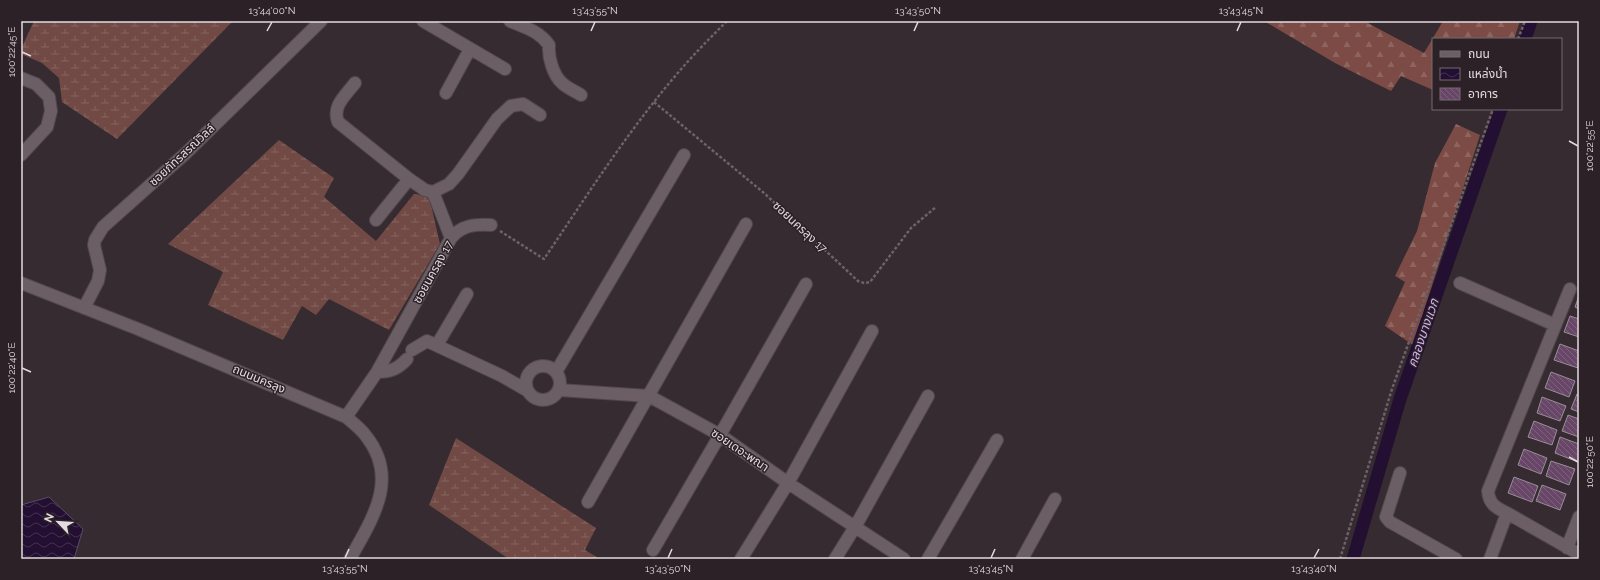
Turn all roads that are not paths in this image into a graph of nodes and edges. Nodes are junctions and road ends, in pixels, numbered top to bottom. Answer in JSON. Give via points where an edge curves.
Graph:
{"nodes":[{"id":1,"x":321,"y":21,"type":"edge"},
{"id":2,"x":423,"y":21,"type":"edge"},
{"id":3,"x":510,"y":21,"type":"edge"},
{"id":4,"x":470,"y":49,"type":"junction"},
{"id":5,"x":505,"y":69,"type":"dead end"},
{"id":6,"x":21,"y":78,"type":"edge"},
{"id":7,"x":355,"y":83,"type":"dead end"},
{"id":8,"x":446,"y":93,"type":"dead end"},
{"id":9,"x":581,"y":95,"type":"dead end"},
{"id":10,"x":540,"y":115,"type":"dead end"},
{"id":11,"x":21,"y":155,"type":"edge"},
{"id":12,"x":684,"y":155,"type":"dead end"},
{"id":13,"x":409,"y":178,"type":"junction"},
{"id":14,"x":433,"y":192,"type":"junction"},
{"id":15,"x":376,"y":220,"type":"dead end"},
{"id":16,"x":746,"y":224,"type":"dead end"},
{"id":17,"x":491,"y":225,"type":"road end"},
{"id":18,"x":451,"y":238,"type":"junction"},
{"id":19,"x":21,"y":283,"type":"edge"},
{"id":20,"x":1460,"y":283,"type":"dead end"},
{"id":21,"x":806,"y":284,"type":"dead end"},
{"id":22,"x":1570,"y":289,"type":"dead end"},
{"id":23,"x":466,"y":294,"type":"dead end"},
{"id":24,"x":84,"y":308,"type":"junction"},
{"id":25,"x":1555,"y":325,"type":"junction"},
{"id":26,"x":872,"y":331,"type":"dead end"},
{"id":27,"x":436,"y":345,"type":"junction"},
{"id":28,"x":377,"y":372,"type":"junction"},
{"id":29,"x":556,"y":372,"type":"junction"},
{"id":30,"x":559,"y":390,"type":"junction"},
{"id":31,"x":528,"y":391,"type":"junction"},
{"id":32,"x":649,"y":396,"type":"junction"},
{"id":33,"x":928,"y":396,"type":"dead end"},
{"id":34,"x":346,"y":417,"type":"junction"},
{"id":35,"x":720,"y":435,"type":"junction"},
{"id":36,"x":997,"y":440,"type":"dead end"},
{"id":37,"x":1400,"y":473,"type":"dead end"},
{"id":38,"x":788,"y":483,"type":"junction"},
{"id":39,"x":1055,"y":499,"type":"dead end"},
{"id":40,"x":588,"y":502,"type":"dead end"},
{"id":41,"x":1507,"y":513,"type":"junction"},
{"id":42,"x":1579,"y":517,"type":"edge"},
{"id":43,"x":855,"y":527,"type":"junction"},
{"id":44,"x":1567,"y":548,"type":"junction"},
{"id":45,"x":653,"y":550,"type":"dead end"},
{"id":46,"x":1579,"y":554,"type":"edge"},
{"id":47,"x":350,"y":559,"type":"edge"},
{"id":48,"x":741,"y":559,"type":"edge"},
{"id":49,"x":835,"y":559,"type":"edge"},
{"id":50,"x":904,"y":559,"type":"edge"},
{"id":51,"x":928,"y":559,"type":"edge"},
{"id":52,"x":1022,"y":559,"type":"edge"},
{"id":53,"x":1456,"y":559,"type":"edge"},
{"id":54,"x":1490,"y":559,"type":"edge"}],
"edges":[{"from":1,"to":24,"type":"street","name":"ซอยภัทรสรณ์วิลล์","via":[[186,153],[103,227],[94,245],[100,270],[98,281]]},
{"from":2,"to":4,"type":"street"},
{"from":3,"to":9,"type":"street","via":[[539,33],[544,38],[549,45],[548,53],[557,77]]},
{"from":4,"to":5,"type":"street"},
{"from":4,"to":8,"type":"street"},
{"from":6,"to":11,"type":"street","via":[[36,84],[49,97],[51,111],[47,127]]},
{"from":7,"to":13,"type":"street","via":[[337,107],[335,115],[338,122]]},
{"from":10,"to":14,"type":"street","via":[[523,104],[511,106],[497,119],[449,184]]},
{"from":12,"to":29,"type":"street"},
{"from":13,"to":14,"type":"street","via":[[425,190]]},
{"from":13,"to":15,"type":"street"},
{"from":14,"to":18,"type":"street"},
{"from":16,"to":32,"type":"street"},
{"from":17,"to":18,"type":"street","name":"ซอยนครลุง 17","via":[[475,224]]},
{"from":18,"to":28,"type":"street","name":"ซอยนครลุง 17"},
{"from":19,"to":24,"type":"street","name":"ถนนนครลุง"},
{"from":20,"to":25,"type":"street"},
{"from":21,"to":35,"type":"street"},
{"from":22,"to":25,"type":"street"},
{"from":23,"to":27,"type":"street"},
{"from":24,"to":34,"type":"street","name":"ถนนนครลุง"},
{"from":25,"to":41,"type":"street","via":[[1488,491],[1488,500]]},
{"from":26,"to":38,"type":"street"},
{"from":27,"to":28,"type":"street","via":[[427,341],[409,354],[397,368]]},
{"from":27,"to":31,"type":"street"},
{"from":28,"to":34,"type":"street","name":"ซอยนครลุง 17"},
{"from":29,"to":30,"type":"street","via":[[560,380]]},
{"from":29,"to":31,"type":"street","via":[[547,366],[536,368],[528,375]]},
{"from":30,"to":31,"type":"street","via":[[553,397],[543,400],[534,397]]},
{"from":30,"to":32,"type":"street","name":"ซอยเดอะพณา"},
{"from":32,"to":35,"type":"street","name":"ซอยเดอะพณา"},
{"from":32,"to":40,"type":"street"},
{"from":33,"to":43,"type":"street"},
{"from":34,"to":47,"type":"street","name":"ถนนนครลุง","via":[[366,436],[380,459],[383,483],[380,499]]},
{"from":35,"to":38,"type":"street","name":"ซอยเดอะพณา"},
{"from":35,"to":45,"type":"street"},
{"from":36,"to":51,"type":"street"},
{"from":37,"to":53,"type":"street","via":[[1386,517],[1390,522]]},
{"from":38,"to":43,"type":"street","name":"ซอยเดอะพณา"},
{"from":38,"to":48,"type":"street"},
{"from":39,"to":52,"type":"street"},
{"from":41,"to":44,"type":"street"},
{"from":41,"to":54,"type":"street"},
{"from":42,"to":44,"type":"street"},
{"from":43,"to":49,"type":"street"},
{"from":43,"to":50,"type":"street","name":"ซอยเดอะพณา"},
{"from":44,"to":46,"type":"street"}]}
